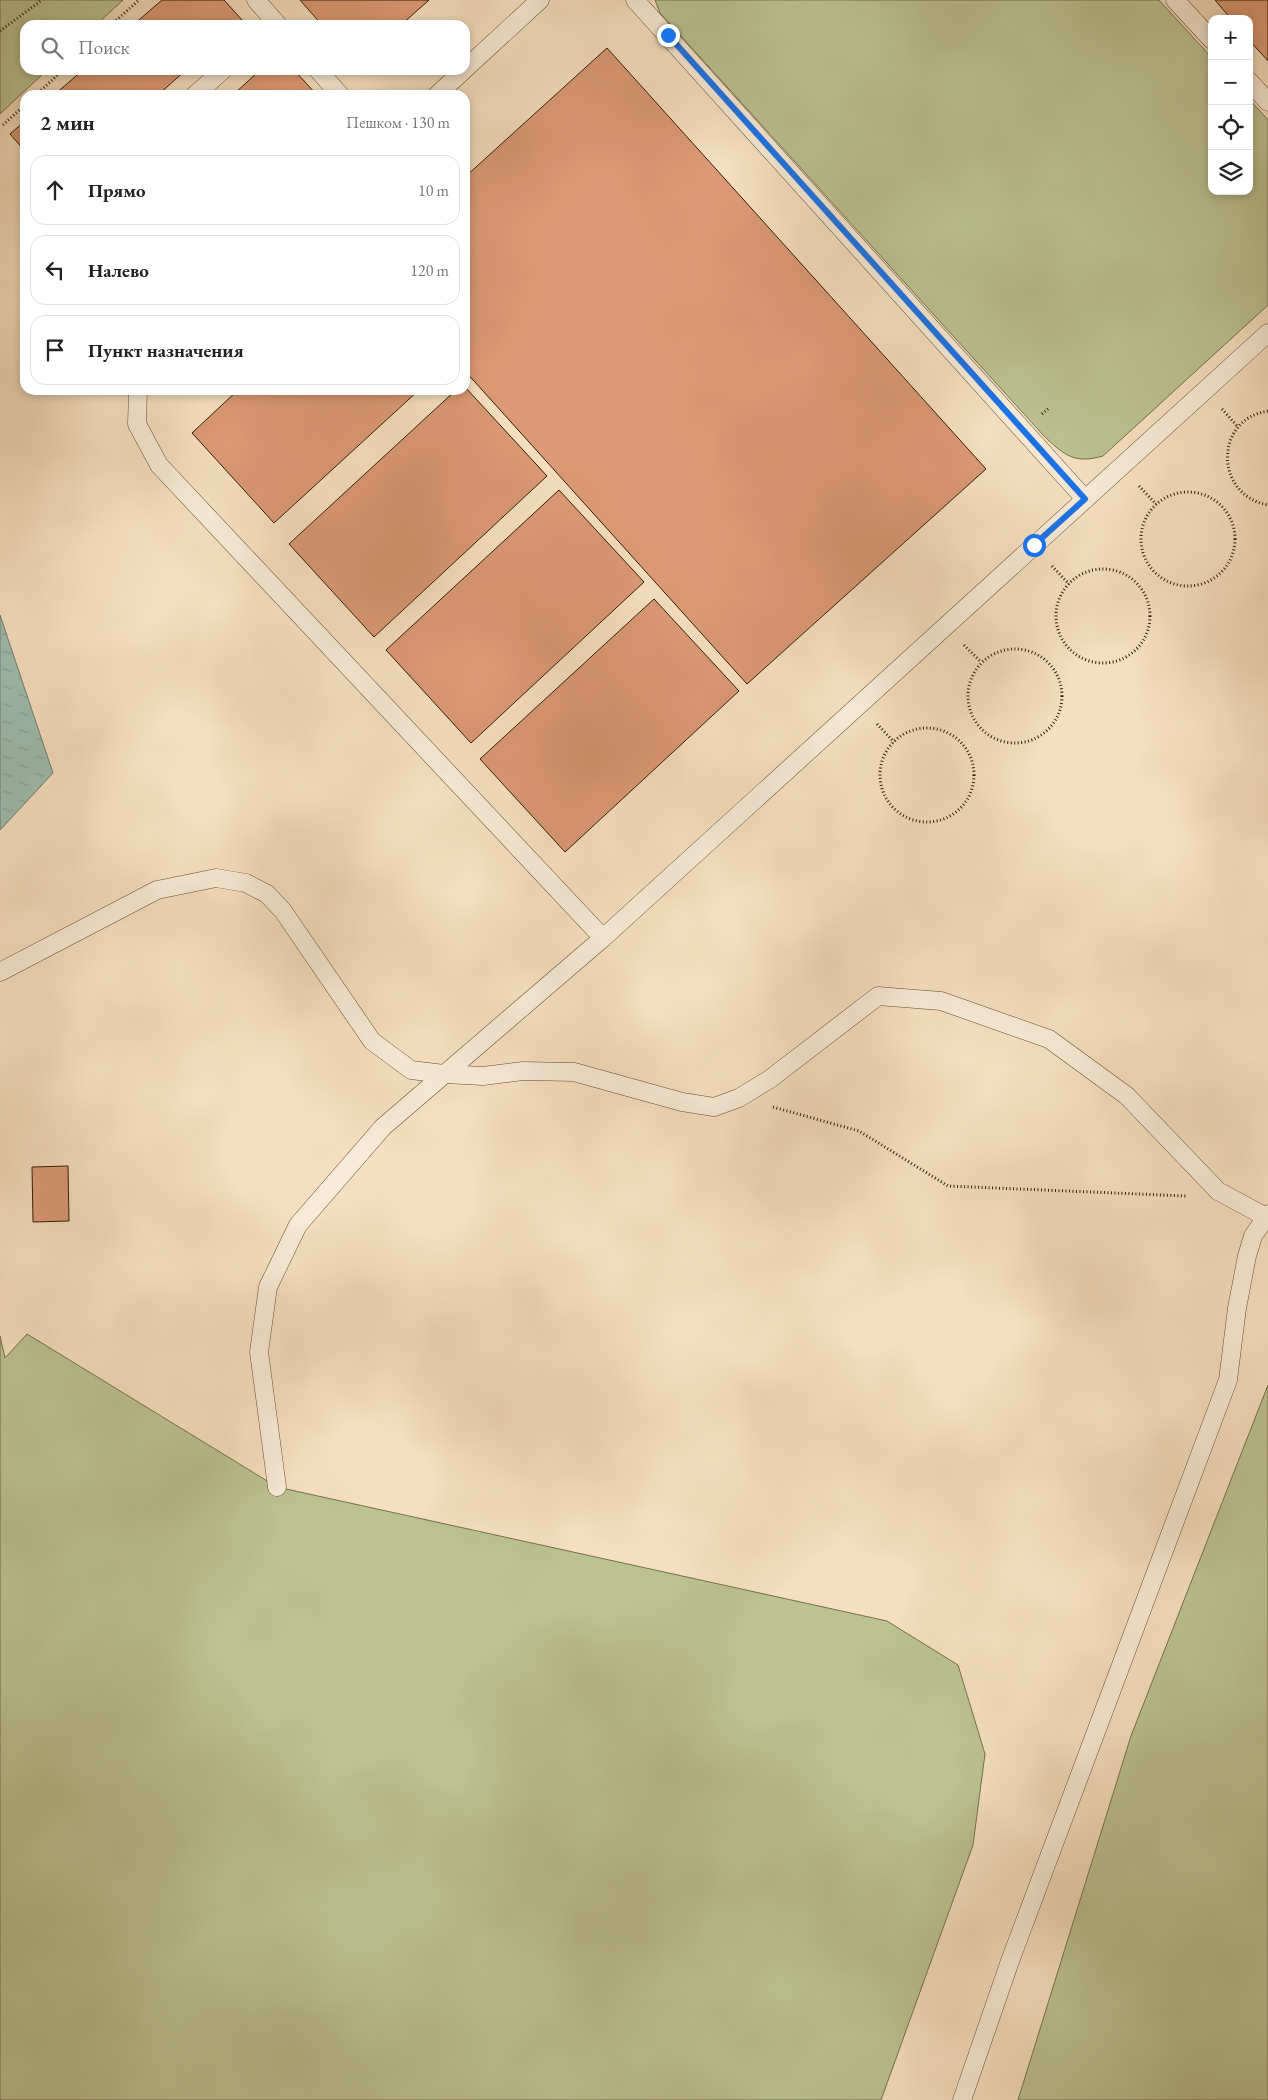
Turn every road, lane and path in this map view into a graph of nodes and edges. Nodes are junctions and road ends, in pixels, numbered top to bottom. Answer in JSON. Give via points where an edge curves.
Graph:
{"nodes":[{"id":1,"x":42,"y":0,"type":"edge"},
{"id":2,"x":138,"y":0,"type":"edge"},
{"id":3,"x":256,"y":0,"type":"edge"},
{"id":4,"x":540,"y":0,"type":"edge"},
{"id":5,"x":635,"y":0,"type":"edge"},
{"id":6,"x":1175,"y":0,"type":"edge"},
{"id":7,"x":117,"y":20,"type":"edge"},
{"id":8,"x":273,"y":20,"type":"edge"},
{"id":9,"x":0,"y":31,"type":"edge"},
{"id":10,"x":1208,"y":36,"type":"edge"},
{"id":11,"x":470,"y":65,"type":"edge"},
{"id":12,"x":58,"y":75,"type":"edge"},
{"id":13,"x":217,"y":75,"type":"edge"},
{"id":14,"x":322,"y":75,"type":"edge"},
{"id":15,"x":459,"y":75,"type":"edge"},
{"id":16,"x":1253,"y":85,"type":"edge"},
{"id":17,"x":41,"y":90,"type":"edge"},
{"id":18,"x":201,"y":90,"type":"edge"},
{"id":19,"x":336,"y":90,"type":"edge"},
{"id":20,"x":443,"y":90,"type":"edge"},
{"id":21,"x":1268,"y":102,"type":"edge"},
{"id":22,"x":20,"y":110,"type":"edge"},
{"id":23,"x":3,"y":125,"type":"dead end"},
{"id":24,"x":1268,"y":333,"type":"edge"},
{"id":25,"x":138,"y":395,"type":"edge"},
{"id":26,"x":1268,"y":411,"type":"edge"},
{"id":27,"x":1085,"y":499,"type":"junction"},
{"id":28,"x":1268,"y":505,"type":"edge"},
{"id":29,"x":1172,"y":584,"type":"joint"},
{"id":30,"x":1087,"y":662,"type":"joint"},
{"id":31,"x":998,"y":741,"type":"joint"},
{"id":32,"x":912,"y":820,"type":"joint"},
{"id":33,"x":602,"y":938,"type":"junction"},
{"id":34,"x":0,"y":972,"type":"edge"},
{"id":35,"x":444,"y":1074,"type":"junction"},
{"id":36,"x":738,"y":1098,"type":"junction"},
{"id":37,"x":1218,"y":1191,"type":"junction"},
{"id":38,"x":1267,"y":1216,"type":"edge"},
{"id":39,"x":277,"y":1486,"type":"dead end"},
{"id":40,"x":962,"y":2100,"type":"edge"}],
"edges":[{"from":1,"to":9,"type":"path"},
{"from":2,"to":7,"type":"path"},
{"from":3,"to":8,"type":"lane"},
{"from":4,"to":11,"type":"lane"},
{"from":5,"to":27,"type":"lane"},
{"from":6,"to":10,"type":"lane"},
{"from":12,"to":17,"type":"path"},
{"from":13,"to":18,"type":"lane"},
{"from":14,"to":19,"type":"lane"},
{"from":15,"to":20,"type":"lane"},
{"from":16,"to":21,"type":"lane"},
{"from":22,"to":23,"type":"path"},
{"from":24,"to":27,"type":"lane"},
{"from":25,"to":33,"type":"lane","via":[[137,424],[159,466]]},
{"from":26,"to":28,"type":"path","via":[[1250,417],[1238,427],[1230,441],[1227,456],[1228,471],[1235,485],[1245,496]]},
{"from":27,"to":33,"type":"lane"},
{"from":29,"to":29,"type":"path","via":[[1148,565],[1140,536],[1143,521],[1164,497],[1179,492],[1211,496],[1224,507],[1232,521],[1236,536],[1234,553],[1216,578],[1202,584]]},
{"from":30,"to":30,"type":"path","via":[[1063,643],[1057,629],[1059,598],[1079,575],[1111,569],[1126,574],[1139,584],[1148,599],[1151,614],[1149,630],[1131,655],[1117,662]]},
{"from":31,"to":31,"type":"path","via":[[975,723],[966,693],[978,665],[1006,649],[1022,648],[1038,654],[1059,678],[1060,710],[1043,735],[1029,742]]},
{"from":32,"to":32,"type":"path","via":[[887,802],[881,788],[883,757],[903,734],[919,728],[935,728],[950,733],[963,743],[972,757],[973,789],[966,803],[942,821],[926,823]]},
{"from":33,"to":35,"type":"lane"},
{"from":34,"to":35,"type":"lane","via":[[157,890],[216,878],[246,883],[267,894],[282,911],[372,1041],[411,1070]]},
{"from":35,"to":36,"type":"lane","via":[[484,1076],[523,1071],[574,1072],[682,1102],[714,1107]]},
{"from":35,"to":39,"type":"lane","via":[[383,1127],[298,1225],[268,1287],[259,1352]]},
{"from":36,"to":37,"type":"path","via":[[859,1131],[948,1186],[1185,1196]]},
{"from":36,"to":37,"type":"lane","via":[[770,1079],[878,996],[941,1001],[1049,1039],[1127,1096]]},
{"from":37,"to":38,"type":"lane"},
{"from":38,"to":40,"type":"lane","via":[[1253,1236],[1247,1256],[1236,1308],[1228,1380],[1010,1961]]}]}
